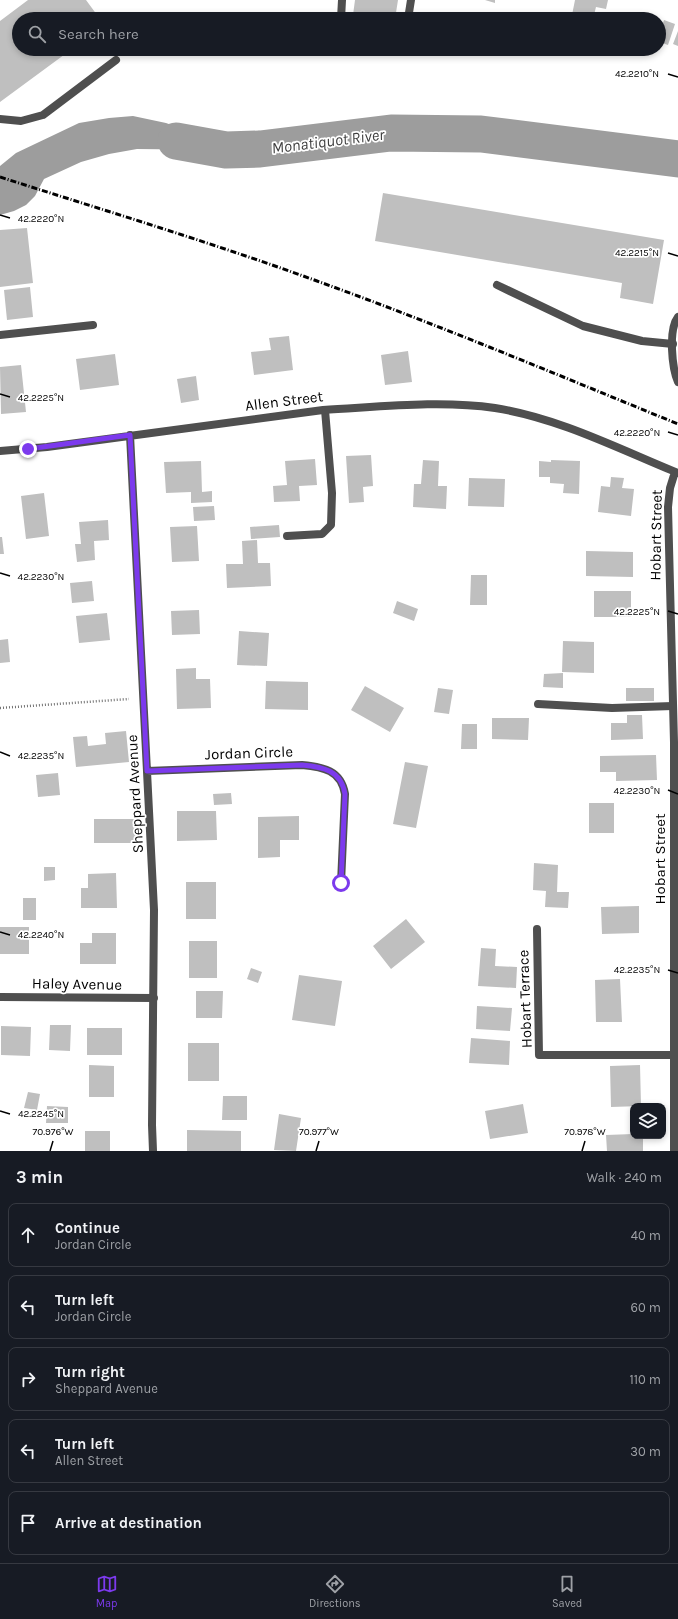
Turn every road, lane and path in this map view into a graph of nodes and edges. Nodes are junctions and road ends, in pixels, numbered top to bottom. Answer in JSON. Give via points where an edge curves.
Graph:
{"nodes":[{"id":1,"x":342,"y":0,"type":"edge"},
{"id":2,"x":410,"y":0,"type":"edge"},
{"id":3,"x":341,"y":12,"type":"edge"},
{"id":4,"x":409,"y":12,"type":"edge"},
{"id":5,"x":116,"y":60,"type":"dead end"},
{"id":6,"x":0,"y":119,"type":"edge"},
{"id":7,"x":497,"y":285,"type":"dead end"},
{"id":8,"x":678,"y":317,"type":"edge"},
{"id":9,"x":93,"y":325,"type":"dead end"},
{"id":10,"x":0,"y":335,"type":"edge"},
{"id":11,"x":673,"y":344,"type":"junction"},
{"id":12,"x":678,"y":382,"type":"edge"},
{"id":13,"x":325,"y":410,"type":"junction"},
{"id":14,"x":130,"y":435,"type":"junction"},
{"id":15,"x":0,"y":451,"type":"edge"},
{"id":16,"x":676,"y":473,"type":"edge"},
{"id":17,"x":287,"y":536,"type":"dead end"},
{"id":18,"x":144,"y":698,"type":"junction"},
{"id":19,"x":538,"y":704,"type":"dead end"},
{"id":20,"x":673,"y":706,"type":"junction"},
{"id":21,"x":0,"y":708,"type":"edge"},
{"id":22,"x":147,"y":771,"type":"junction"},
{"id":23,"x":341,"y":883,"type":"dead end"},
{"id":24,"x":537,"y":930,"type":"dead end"},
{"id":25,"x":0,"y":996,"type":"edge"},
{"id":26,"x":154,"y":998,"type":"junction"},
{"id":27,"x":675,"y":1055,"type":"junction"},
{"id":28,"x":153,"y":1151,"type":"edge"},
{"id":29,"x":674,"y":1151,"type":"edge"}],
"edges":[{"from":1,"to":3,"type":"street"},
{"from":2,"to":4,"type":"street"},
{"from":5,"to":6,"type":"street","via":[[43,115],[21,121]]},
{"from":7,"to":11,"type":"street","via":[[583,326],[642,341]]},
{"from":8,"to":11,"type":"street","via":[[674,326]]},
{"from":9,"to":10,"type":"street"},
{"from":11,"to":12,"type":"street","via":[[674,372]]},
{"from":13,"to":14,"type":"street","name":"Allen Street"},
{"from":13,"to":16,"type":"street","name":"Allen Street","via":[[428,405],[495,408],[571,429]]},
{"from":13,"to":17,"type":"street","via":[[332,493],[331,525],[322,534]]},
{"from":14,"to":15,"type":"street","name":"Allen Street"},
{"from":14,"to":18,"type":"street","name":"Sheppard Avenue"},
{"from":16,"to":20,"type":"street","name":"Hobart Street","via":[[670,488],[668,507]]},
{"from":18,"to":21,"type":"path"},
{"from":18,"to":22,"type":"street","name":"Sheppard Avenue"},
{"from":19,"to":20,"type":"street","via":[[612,708]]},
{"from":20,"to":27,"type":"street","name":"Hobart Street"},
{"from":22,"to":23,"type":"street","name":"Jordan Circle","via":[[302,765],[330,771],[341,781],[345,794]]},
{"from":22,"to":26,"type":"street","name":"Sheppard Avenue","via":[[154,910]]},
{"from":24,"to":27,"type":"street","name":"Hobart Terrace","via":[[539,1055]]},
{"from":25,"to":26,"type":"street","name":"Haley Avenue"},
{"from":26,"to":28,"type":"street","name":"Sheppard Avenue"},
{"from":27,"to":29,"type":"street","name":"Hobart Street"}]}
